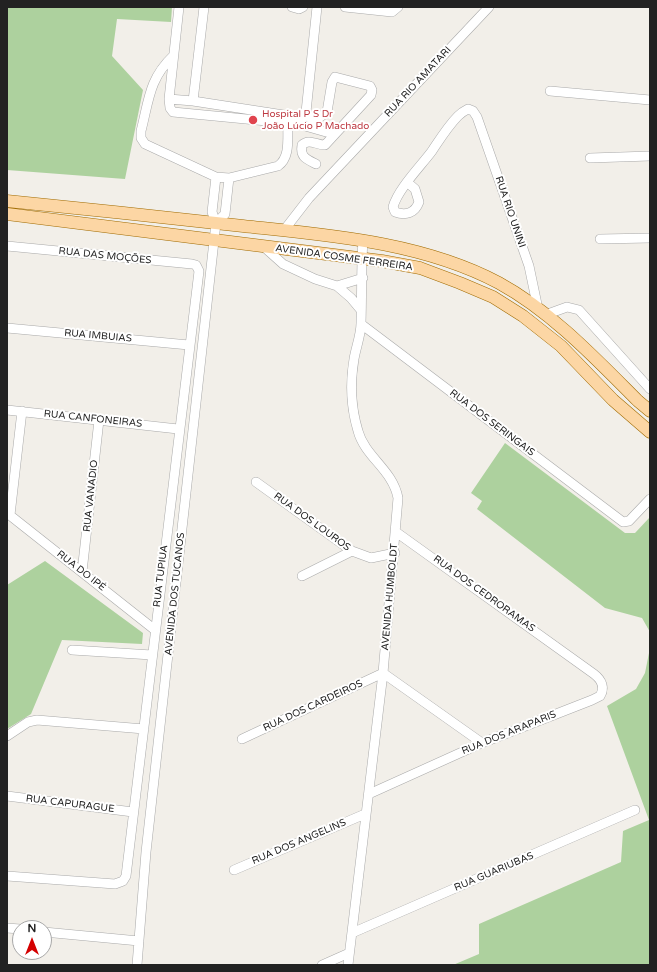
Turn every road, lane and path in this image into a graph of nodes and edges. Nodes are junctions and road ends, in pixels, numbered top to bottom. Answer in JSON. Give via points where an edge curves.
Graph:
{"nodes":[{"id":1,"x":180,"y":7,"type":"edge"},
{"id":2,"x":204,"y":7,"type":"edge"},
{"id":3,"x":292,"y":7,"type":"edge"},
{"id":4,"x":303,"y":7,"type":"edge"},
{"id":5,"x":317,"y":7,"type":"edge"},
{"id":6,"x":345,"y":7,"type":"edge"},
{"id":7,"x":355,"y":7,"type":"edge"},
{"id":8,"x":398,"y":7,"type":"edge"},
{"id":9,"x":489,"y":7,"type":"edge"},
{"id":10,"x":173,"y":56,"type":"junction"},
{"id":11,"x":550,"y":91,"type":"dead end"},
{"id":12,"x":169,"y":99,"type":"junction"},
{"id":13,"x":650,"y":100,"type":"edge"},
{"id":14,"x":193,"y":101,"type":"junction"},
{"id":15,"x":302,"y":118,"type":"junction"},
{"id":16,"x":288,"y":123,"type":"junction"},
{"id":17,"x":333,"y":134,"type":"junction"},
{"id":18,"x":650,"y":156,"type":"edge"},
{"id":19,"x":590,"y":158,"type":"dead end"},
{"id":20,"x":316,"y":164,"type":"dead end"},
{"id":21,"x":216,"y":177,"type":"junction"},
{"id":22,"x":230,"y":178,"type":"junction"},
{"id":23,"x":408,"y":183,"type":"dead end"},
{"id":24,"x":7,"y":201,"type":"edge"},
{"id":25,"x":7,"y":214,"type":"edge"},
{"id":26,"x":216,"y":222,"type":"junction"},
{"id":27,"x":285,"y":229,"type":"junction"},
{"id":28,"x":650,"y":238,"type":"edge"},
{"id":29,"x":600,"y":239,"type":"dead end"},
{"id":30,"x":214,"y":240,"type":"junction"},
{"id":31,"x":363,"y":240,"type":"junction"},
{"id":32,"x":7,"y":246,"type":"edge"},
{"id":33,"x":264,"y":247,"type":"junction"},
{"id":34,"x":362,"y":259,"type":"junction"},
{"id":35,"x":199,"y":271,"type":"joint"},
{"id":36,"x":363,"y":278,"type":"junction"},
{"id":37,"x":337,"y":286,"type":"junction"},
{"id":38,"x":361,"y":310,"type":"junction"},
{"id":39,"x":542,"y":312,"type":"junction"},
{"id":40,"x":361,"y":324,"type":"junction"},
{"id":41,"x":7,"y":328,"type":"edge"},
{"id":42,"x":189,"y":345,"type":"junction"},
{"id":43,"x":650,"y":389,"type":"edge"},
{"id":44,"x":7,"y":410,"type":"edge"},
{"id":45,"x":22,"y":411,"type":"junction"},
{"id":46,"x":650,"y":411,"type":"edge"},
{"id":47,"x":99,"y":420,"type":"junction"},
{"id":48,"x":178,"y":428,"type":"junction"},
{"id":49,"x":650,"y":432,"type":"edge"},
{"id":50,"x":256,"y":482,"type":"dead end"},
{"id":51,"x":650,"y":499,"type":"edge"},
{"id":52,"x":8,"y":514,"type":"edge"},
{"id":53,"x":396,"y":532,"type":"junction"},
{"id":54,"x":352,"y":551,"type":"junction"},
{"id":55,"x":394,"y":553,"type":"junction"},
{"id":56,"x":82,"y":572,"type":"junction"},
{"id":57,"x":302,"y":576,"type":"dead end"},
{"id":58,"x":155,"y":630,"type":"junction"},
{"id":59,"x":72,"y":650,"type":"dead end"},
{"id":60,"x":152,"y":655,"type":"junction"},
{"id":61,"x":571,"y":657,"type":"joint"},
{"id":62,"x":384,"y":673,"type":"junction"},
{"id":63,"x":144,"y":729,"type":"junction"},
{"id":64,"x":7,"y":736,"type":"edge"},
{"id":65,"x":242,"y":739,"type":"dead end"},
{"id":66,"x":482,"y":743,"type":"junction"},
{"id":67,"x":368,"y":794,"type":"junction"},
{"id":68,"x":7,"y":796,"type":"edge"},
{"id":69,"x":635,"y":810,"type":"dead end"},
{"id":70,"x":133,"y":812,"type":"junction"},
{"id":71,"x":365,"y":814,"type":"junction"},
{"id":72,"x":234,"y":870,"type":"dead end"},
{"id":73,"x":7,"y":876,"type":"edge"},
{"id":74,"x":52,"y":933,"type":"edge"},
{"id":75,"x":352,"y":933,"type":"junction"},
{"id":76,"x":139,"y":941,"type":"junction"},
{"id":77,"x":349,"y":953,"type":"junction"},
{"id":78,"x":137,"y":965,"type":"edge"},
{"id":79,"x":322,"y":965,"type":"edge"},
{"id":80,"x":348,"y":965,"type":"edge"}],
"edges":[{"from":1,"to":10,"type":"street"},
{"from":2,"to":14,"type":"street"},
{"from":3,"to":4,"type":"street"},
{"from":5,"to":15,"type":"street"},
{"from":6,"to":7,"type":"street"},
{"from":7,"to":8,"type":"street","via":[[392,12]]},
{"from":9,"to":27,"type":"street","name":"RUA RIO AMATARI","via":[[308,198]]},
{"from":10,"to":12,"type":"street"},
{"from":10,"to":21,"type":"street","via":[[154,80],[141,138],[145,144]]},
{"from":11,"to":13,"type":"street"},
{"from":12,"to":14,"type":"street"},
{"from":12,"to":16,"type":"street","via":[[173,112]]},
{"from":14,"to":15,"type":"street"},
{"from":15,"to":16,"type":"street"},
{"from":15,"to":17,"type":"street"},
{"from":15,"to":17,"type":"street","via":[[316,120],[328,112],[332,82],[335,78],[370,86],[371,95]]},
{"from":16,"to":22,"type":"street","via":[[284,162],[278,166]]},
{"from":17,"to":20,"type":"street","via":[[325,145],[310,141],[302,145],[303,157]]},
{"from":18,"to":19,"type":"street"},
{"from":21,"to":22,"type":"street"},
{"from":21,"to":26,"type":"street","via":[[212,212]]},
{"from":22,"to":26,"type":"street","via":[[225,214]]},
{"from":23,"to":39,"type":"street","name":"RUA RIO UNINI","via":[[457,116],[468,109],[473,111],[477,116],[529,266]]},
{"from":24,"to":26,"type":"main road","name":"AVENIDA COSME FERREIRA"},
{"from":25,"to":30,"type":"main road","name":"AVENIDA COSME FERREIRA"},
{"from":26,"to":27,"type":"main road","name":"AVENIDA COSME FERREIRA"},
{"from":26,"to":30,"type":"street","name":"AVENIDA DOS TUCANOS"},
{"from":27,"to":31,"type":"main road","name":"AVENIDA COSME FERREIRA"},
{"from":28,"to":29,"type":"street"},
{"from":30,"to":33,"type":"main road","name":"AVENIDA COSME FERREIRA"},
{"from":30,"to":76,"type":"street","name":"AVENIDA DOS TUCANOS","via":[[146,852]]},
{"from":31,"to":34,"type":"street","name":"AVENIDA HUMBOLDT"},
{"from":31,"to":39,"type":"main road","name":"AVENIDA COSME FERREIRA","via":[[445,261],[477,273],[500,284]]},
{"from":32,"to":35,"type":"street","name":"RUA DAS MOÇÕES","via":[[192,264],[196,265]]},
{"from":33,"to":34,"type":"main road","name":"AVENIDA COSME FERREIRA"},
{"from":33,"to":37,"type":"street","via":[[283,264]]},
{"from":34,"to":36,"type":"street","name":"AVENIDA HUMBOLDT"},
{"from":34,"to":49,"type":"main road","name":"AVENIDA COSME FERREIRA","via":[[420,268],[493,297],[523,316],[561,346],[613,400]]},
{"from":35,"to":42,"type":"street","name":"RUA TUPIUA"},
{"from":36,"to":37,"type":"street"},
{"from":36,"to":38,"type":"street","name":"AVENIDA HUMBOLDT"},
{"from":37,"to":38,"type":"street"},
{"from":38,"to":40,"type":"street","name":"AVENIDA HUMBOLDT"},
{"from":39,"to":43,"type":"street","via":[[567,307],[579,310]]},
{"from":39,"to":46,"type":"main road","name":"AVENIDA COSME FERREIRA"},
{"from":40,"to":51,"type":"street","name":"RUA DOS SERINGAIS","via":[[623,522],[629,521]]},
{"from":40,"to":53,"type":"street","name":"AVENIDA HUMBOLDT","via":[[354,360],[353,412],[358,433],[365,447],[388,473],[396,487]]},
{"from":41,"to":42,"type":"street","name":"RUA IMBUIAS"},
{"from":42,"to":48,"type":"street","name":"RUA TUPIUA"},
{"from":44,"to":45,"type":"street","name":"RUA CANFONEIRAS"},
{"from":45,"to":47,"type":"street","name":"RUA CANFONEIRAS"},
{"from":45,"to":52,"type":"street"},
{"from":47,"to":48,"type":"street","name":"RUA CANFONEIRAS"},
{"from":47,"to":56,"type":"street","name":"RUA VANADIO"},
{"from":48,"to":58,"type":"street","name":"RUA TUPIUA"},
{"from":50,"to":54,"type":"street","name":"RUA DOS LOUROS"},
{"from":52,"to":56,"type":"street","name":"RUA DO IPÉ"},
{"from":53,"to":55,"type":"street","name":"AVENIDA HUMBOLDT"},
{"from":53,"to":61,"type":"street","name":"RUA DOS CEDRORAMAS"},
{"from":54,"to":55,"type":"street","name":"RUA DOS LOUROS","via":[[371,558]]},
{"from":54,"to":57,"type":"street"},
{"from":55,"to":62,"type":"street","name":"AVENIDA HUMBOLDT"},
{"from":56,"to":58,"type":"street","name":"RUA DO IPÉ"},
{"from":58,"to":60,"type":"street","name":"RUA TUPIUA"},
{"from":59,"to":60,"type":"street"},
{"from":60,"to":63,"type":"street","name":"RUA TUPIUA"},
{"from":61,"to":66,"type":"street","name":"RUA DOS ARAPARIS","via":[[600,680],[603,688],[600,696]]},
{"from":62,"to":65,"type":"street","name":"RUA DOS CARDEIROS"},
{"from":62,"to":66,"type":"street"},
{"from":62,"to":67,"type":"street","name":"AVENIDA HUMBOLDT"},
{"from":63,"to":64,"type":"street","via":[[37,720],[28,722]]},
{"from":63,"to":70,"type":"street","name":"RUA TUPIUA"},
{"from":66,"to":67,"type":"street","name":"RUA DOS ARAPARIS"},
{"from":67,"to":71,"type":"street","name":"AVENIDA HUMBOLDT"},
{"from":68,"to":70,"type":"street","name":"RUA CAPURAGUE"},
{"from":69,"to":75,"type":"street","name":"RUA GUARIUBAS"},
{"from":70,"to":73,"type":"street","name":"RUA TUPIUA","via":[[127,869],[123,881],[115,884]]},
{"from":71,"to":72,"type":"street","name":"RUA DOS ANGELINS"},
{"from":71,"to":75,"type":"street","name":"AVENIDA HUMBOLDT"},
{"from":74,"to":76,"type":"street"},
{"from":75,"to":77,"type":"street","name":"AVENIDA HUMBOLDT"},
{"from":76,"to":78,"type":"street","name":"AVENIDA DOS TUCANOS"},
{"from":77,"to":79,"type":"street"},
{"from":77,"to":80,"type":"street","name":"AVENIDA HUMBOLDT"}]}
